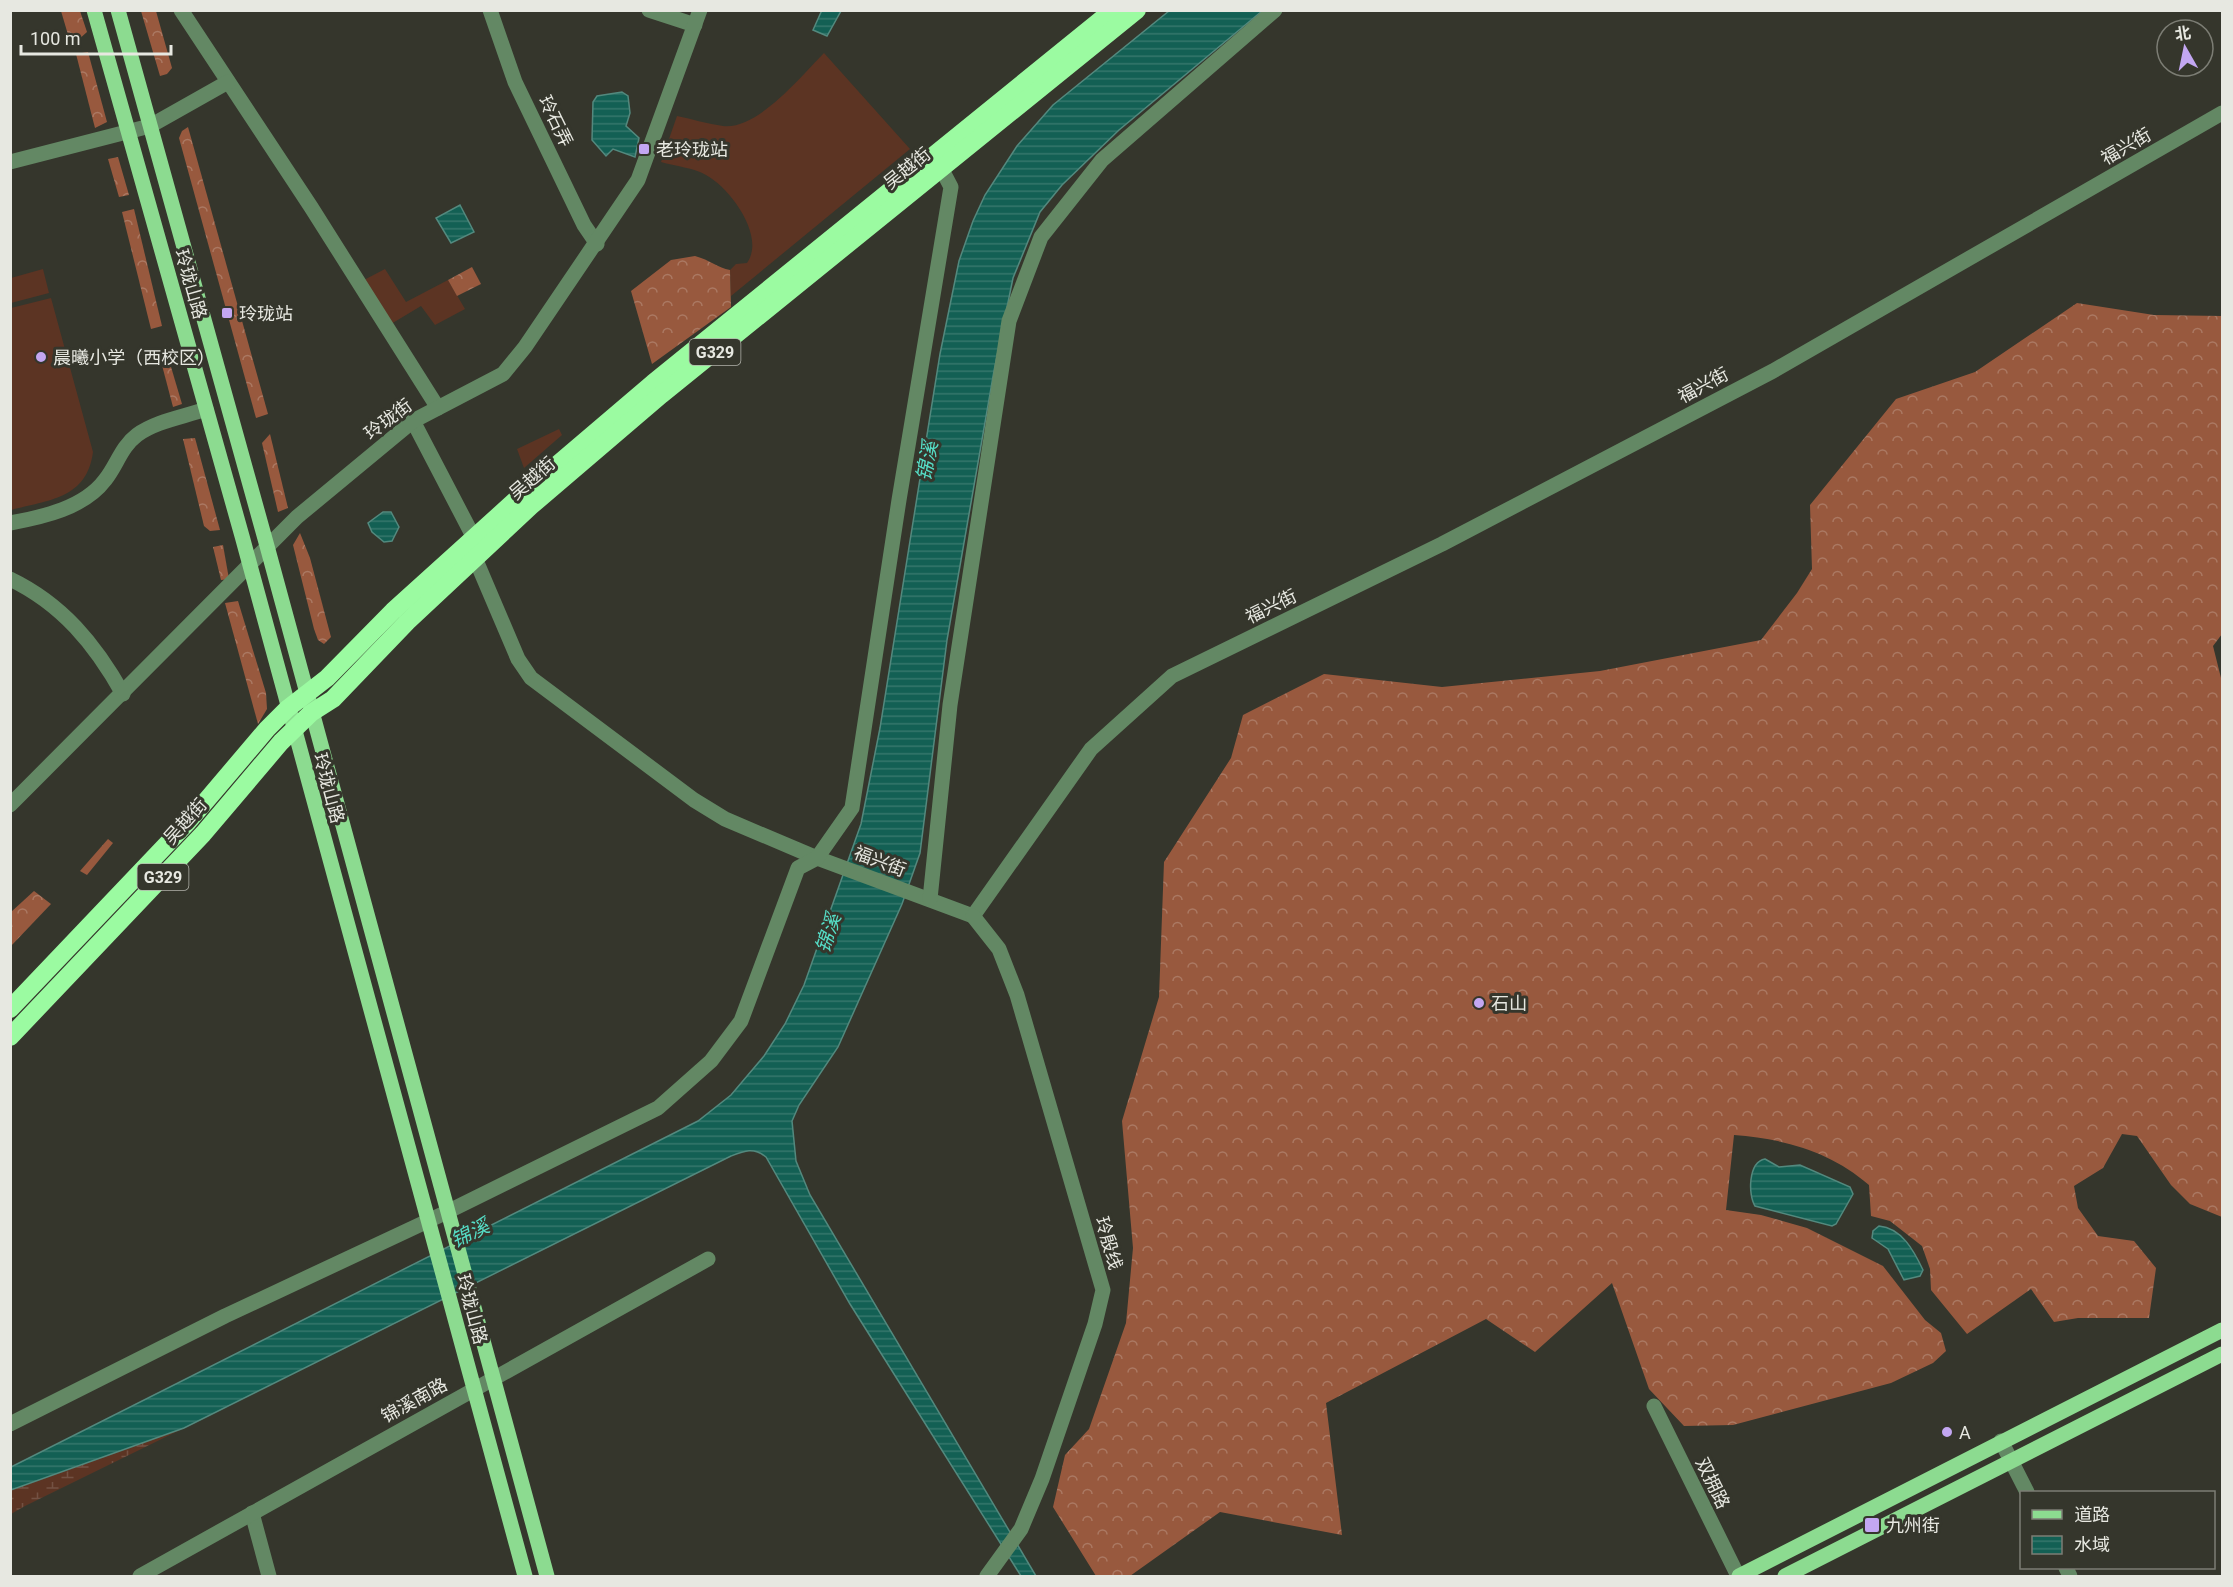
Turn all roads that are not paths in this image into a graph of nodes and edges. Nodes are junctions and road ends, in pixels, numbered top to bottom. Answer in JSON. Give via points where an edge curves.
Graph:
{"nodes":[{"id":1,"x":94,"y":10,"type":"edge"},
{"id":2,"x":118,"y":10,"type":"edge"},
{"id":3,"x":181,"y":10,"type":"edge"},
{"id":4,"x":490,"y":10,"type":"edge"},
{"id":5,"x":649,"y":10,"type":"edge"},
{"id":6,"x":1113,"y":10,"type":"edge"},
{"id":7,"x":1137,"y":10,"type":"edge"},
{"id":8,"x":1275,"y":10,"type":"edge"},
{"id":9,"x":698,"y":18,"type":"edge"},
{"id":10,"x":228,"y":82,"type":"junction"},
{"id":11,"x":2223,"y":113,"type":"edge"},
{"id":12,"x":150,"y":126,"type":"junction"},
{"id":13,"x":128,"y":131,"type":"junction"},
{"id":14,"x":10,"y":162,"type":"edge"},
{"id":15,"x":940,"y":168,"type":"junction"},
{"id":16,"x":597,"y":244,"type":"junction"},
{"id":17,"x":438,"y":408,"type":"junction"},
{"id":18,"x":206,"y":410,"type":"junction"},
{"id":19,"x":413,"y":421,"type":"junction"},
{"id":20,"x":10,"y":523,"type":"edge"},
{"id":21,"x":474,"y":538,"type":"junction"},
{"id":22,"x":267,"y":546,"type":"junction"},
{"id":23,"x":475,"y":558,"type":"junction"},
{"id":24,"x":249,"y":565,"type":"junction"},
{"id":25,"x":10,"y":579,"type":"edge"},
{"id":26,"x":123,"y":694,"type":"junction"},
{"id":27,"x":306,"y":694,"type":"junction"},
{"id":28,"x":287,"y":709,"type":"junction"},
{"id":29,"x":311,"y":713,"type":"junction"},
{"id":30,"x":293,"y":730,"type":"junction"},
{"id":31,"x":10,"y":805,"type":"edge"},
{"id":32,"x":817,"y":858,"type":"junction"},
{"id":33,"x":930,"y":899,"type":"junction"},
{"id":34,"x":973,"y":916,"type":"junction"},
{"id":35,"x":10,"y":1009,"type":"edge"},
{"id":36,"x":10,"y":1037,"type":"edge"},
{"id":37,"x":447,"y":1212,"type":"junction"},
{"id":38,"x":428,"y":1221,"type":"junction"},
{"id":39,"x":708,"y":1258,"type":"dead end"},
{"id":40,"x":2223,"y":1330,"type":"edge"},
{"id":41,"x":2223,"y":1354,"type":"edge"},
{"id":42,"x":493,"y":1378,"type":"junction"},
{"id":43,"x":474,"y":1389,"type":"junction"},
{"id":44,"x":1654,"y":1406,"type":"dead end"},
{"id":45,"x":10,"y":1424,"type":"edge"},
{"id":46,"x":2001,"y":1441,"type":"junction"},
{"id":47,"x":2012,"y":1462,"type":"junction"},
{"id":48,"x":2026,"y":1491,"type":"edge"},
{"id":49,"x":252,"y":1513,"type":"junction"},
{"id":50,"x":140,"y":1576,"type":"edge"},
{"id":51,"x":269,"y":1576,"type":"edge"},
{"id":52,"x":525,"y":1576,"type":"edge"},
{"id":53,"x":547,"y":1576,"type":"edge"},
{"id":54,"x":987,"y":1576,"type":"edge"},
{"id":55,"x":1738,"y":1576,"type":"edge"},
{"id":56,"x":1785,"y":1576,"type":"edge"}],
"edges":[{"from":1,"to":13,"type":"main road","name":"玲珑山路"},
{"from":2,"to":12,"type":"main road","name":"玲珑山路"},
{"from":3,"to":10,"type":"street"},
{"from":4,"to":16,"type":"street","name":"玲石弄","via":[[515,81],[584,225]]},
{"from":5,"to":9,"type":"street"},
{"from":6,"to":21,"type":"highway","name":"吴越街","number":"G329","via":[[653,383]]},
{"from":7,"to":15,"type":"highway","name":"吴越街","number":"G329"},
{"from":8,"to":33,"type":"street","via":[[1102,160],[1041,237],[1009,321],[950,705]]},
{"from":9,"to":16,"type":"street","name":"玲珑街","via":[[638,180]]},
{"from":10,"to":12,"type":"street"},
{"from":10,"to":17,"type":"street"},
{"from":11,"to":34,"type":"street","name":"福兴街","via":[[1762,376],[1442,544],[1172,675],[1091,749]]},
{"from":12,"to":13,"type":"street"},
{"from":12,"to":22,"type":"main road","name":"玲珑山路"},
{"from":13,"to":14,"type":"street"},
{"from":13,"to":18,"type":"main road","name":"玲珑山路"},
{"from":15,"to":23,"type":"highway","name":"吴越街","number":"G329","via":[[661,395]]},
{"from":15,"to":32,"type":"street","via":[[951,187],[852,808]]},
{"from":16,"to":17,"type":"street","name":"玲珑街","via":[[503,374]]},
{"from":17,"to":19,"type":"street","name":"玲珑街"},
{"from":18,"to":20,"type":"street","via":[[137,435],[123,449],[105,481],[84,498],[45,517]]},
{"from":18,"to":24,"type":"main road","name":"玲珑山路"},
{"from":19,"to":21,"type":"street"},
{"from":19,"to":22,"type":"street","name":"玲珑街"},
{"from":21,"to":27,"type":"highway","name":"吴越街","number":"G329"},
{"from":22,"to":24,"type":"street","name":"玲珑街"},
{"from":22,"to":27,"type":"main road","name":"玲珑山路"},
{"from":23,"to":29,"type":"highway","name":"吴越街","number":"G329","via":[[333,699]]},
{"from":23,"to":32,"type":"street","name":"福兴街","via":[[518,659],[531,678],[694,800],[725,819]]},
{"from":24,"to":26,"type":"street","name":"玲珑街"},
{"from":24,"to":28,"type":"main road","name":"玲珑山路"},
{"from":25,"to":26,"type":"street","via":[[43,596],[60,612],[107,665]]},
{"from":26,"to":31,"type":"street","name":"玲珑街"},
{"from":27,"to":28,"type":"highway","name":"吴越街","number":"G329"},
{"from":27,"to":29,"type":"main road","name":"玲珑山路"},
{"from":28,"to":30,"type":"main road","name":"玲珑山路"},
{"from":28,"to":35,"type":"highway","name":"吴越街","number":"G329","via":[[188,822]]},
{"from":29,"to":30,"type":"highway","name":"吴越街","number":"G329"},
{"from":29,"to":37,"type":"main road","name":"玲珑山路"},
{"from":30,"to":36,"type":"highway","name":"吴越街","number":"G329","via":[[203,834]]},
{"from":30,"to":38,"type":"main road","name":"玲珑山路"},
{"from":32,"to":33,"type":"street","name":"福兴街"},
{"from":32,"to":37,"type":"street","via":[[798,868],[741,1021],[711,1061],[658,1108]]},
{"from":33,"to":34,"type":"street","name":"福兴街"},
{"from":34,"to":54,"type":"street","name":"玲殷线","via":[[999,949],[1017,995],[1103,1290],[1046,1468],[1021,1529]]},
{"from":37,"to":38,"type":"street"},
{"from":37,"to":42,"type":"main road","name":"玲珑山路"},
{"from":38,"to":43,"type":"main road","name":"玲珑山路"},
{"from":38,"to":45,"type":"street","via":[[225,1316]]},
{"from":39,"to":42,"type":"street","name":"锦溪南路"},
{"from":40,"to":46,"type":"main road"},
{"from":41,"to":47,"type":"main road"},
{"from":42,"to":43,"type":"street","name":"锦溪南路"},
{"from":42,"to":53,"type":"main road","name":"玲珑山路"},
{"from":43,"to":49,"type":"street","name":"锦溪南路"},
{"from":43,"to":52,"type":"main road","name":"玲珑山路"},
{"from":44,"to":55,"type":"street","name":"双拥路"},
{"from":46,"to":47,"type":"street"},
{"from":46,"to":55,"type":"main road"},
{"from":47,"to":48,"type":"street"},
{"from":47,"to":56,"type":"main road"},
{"from":49,"to":50,"type":"street","name":"锦溪南路"},
{"from":49,"to":51,"type":"street"}]}
